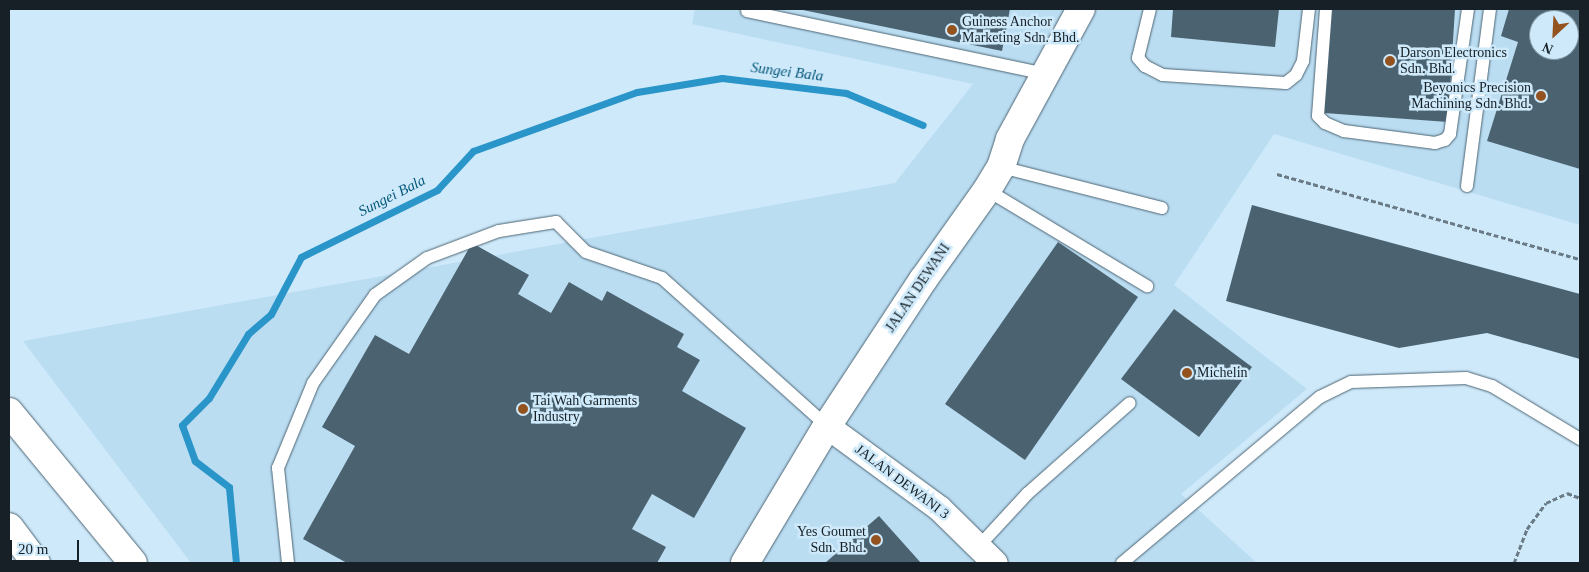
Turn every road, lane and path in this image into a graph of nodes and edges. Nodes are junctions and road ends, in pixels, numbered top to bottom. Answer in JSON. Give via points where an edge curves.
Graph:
{"nodes":[{"id":1,"x":1081,"y":9,"type":"edge"},
{"id":2,"x":1150,"y":9,"type":"edge"},
{"id":3,"x":1309,"y":9,"type":"edge"},
{"id":4,"x":1326,"y":9,"type":"edge"},
{"id":5,"x":1468,"y":9,"type":"edge"},
{"id":6,"x":1490,"y":9,"type":"edge"},
{"id":7,"x":747,"y":11,"type":"dead end"},
{"id":8,"x":1046,"y":74,"type":"junction"},
{"id":9,"x":1000,"y":167,"type":"junction"},
{"id":10,"x":1277,"y":174,"type":"dead end"},
{"id":11,"x":1467,"y":186,"type":"dead end"},
{"id":12,"x":987,"y":190,"type":"junction"},
{"id":13,"x":1162,"y":208,"type":"dead end"},
{"id":14,"x":1580,"y":259,"type":"edge"},
{"id":15,"x":1147,"y":286,"type":"dead end"},
{"id":16,"x":1130,"y":404,"type":"dead end"},
{"id":17,"x":9,"y":412,"type":"edge"},
{"id":18,"x":827,"y":426,"type":"junction"},
{"id":19,"x":1580,"y":439,"type":"edge"},
{"id":20,"x":1580,"y":498,"type":"edge"},
{"id":21,"x":9,"y":527,"type":"edge"},
{"id":22,"x":987,"y":555,"type":"edge"},
{"id":23,"x":36,"y":563,"type":"edge"},
{"id":24,"x":133,"y":563,"type":"edge"},
{"id":25,"x":288,"y":563,"type":"edge"},
{"id":26,"x":745,"y":563,"type":"edge"},
{"id":27,"x":1122,"y":563,"type":"edge"},
{"id":28,"x":1514,"y":563,"type":"edge"}],
"edges":[{"from":1,"to":8,"type":"main road","name":"JALAN DEWANI"},
{"from":2,"to":3,"type":"lane","via":[[1138,58],[1145,66],[1163,75],[1286,83],[1296,75],[1303,61]]},
{"from":4,"to":5,"type":"lane","via":[[1318,116],[1325,123],[1344,131],[1435,143],[1445,140],[1450,134]]},
{"from":6,"to":11,"type":"lane"},
{"from":7,"to":8,"type":"lane"},
{"from":8,"to":9,"type":"main road","name":"JALAN DEWANI","via":[[1010,139]]},
{"from":9,"to":12,"type":"main road","name":"JALAN DEWANI"},
{"from":9,"to":13,"type":"lane"},
{"from":10,"to":14,"type":"path"},
{"from":12,"to":15,"type":"lane"},
{"from":12,"to":18,"type":"main road","name":"JALAN DEWANI","via":[[922,280]]},
{"from":16,"to":22,"type":"lane","via":[[1027,494]]},
{"from":17,"to":24,"type":"main road"},
{"from":18,"to":22,"type":"street","name":"JALAN DEWANI 3","via":[[939,508]]},
{"from":18,"to":25,"type":"lane","via":[[662,278],[586,252],[556,222],[499,231],[426,258],[375,295],[313,383],[278,468]]},
{"from":18,"to":26,"type":"main road","name":"JALAN DEWANI"},
{"from":19,"to":27,"type":"lane","via":[[1492,386],[1466,378],[1351,382],[1320,396]]},
{"from":20,"to":28,"type":"path","via":[[1566,493],[1546,503],[1527,529]]},
{"from":21,"to":23,"type":"main road"}]}
